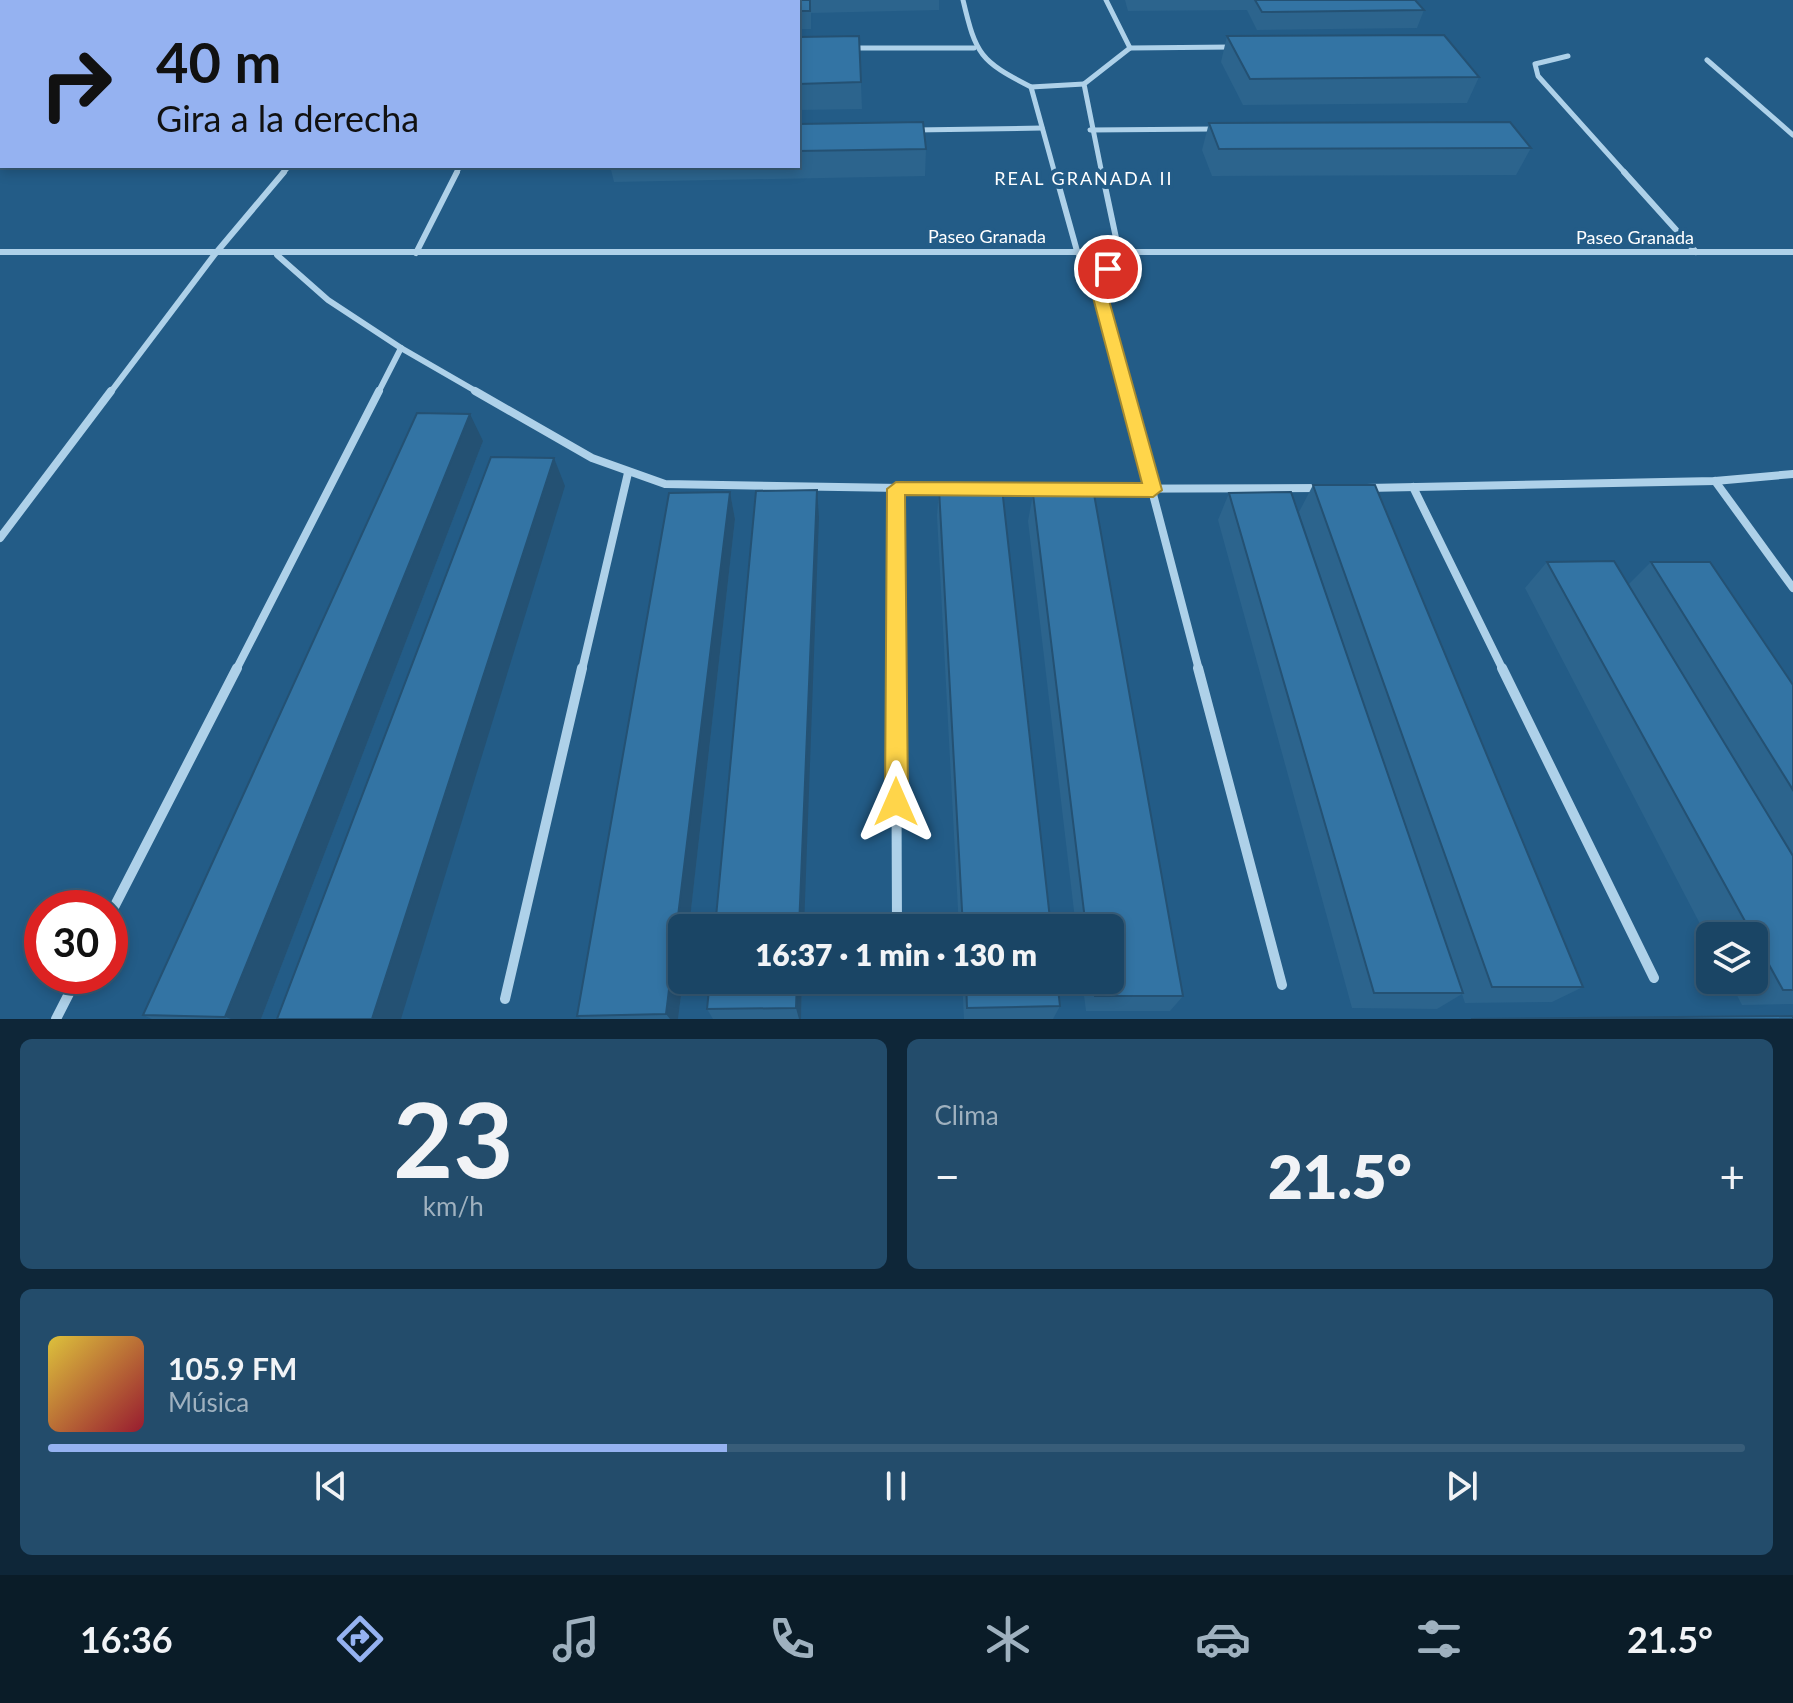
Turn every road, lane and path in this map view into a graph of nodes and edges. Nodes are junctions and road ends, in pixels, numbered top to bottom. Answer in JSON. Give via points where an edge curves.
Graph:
{"nodes":[{"id":1,"x":963,"y":0,"type":"edge"},
{"id":2,"x":1106,"y":0,"type":"edge"},
{"id":3,"x":1240,"y":47,"type":"edge"},
{"id":4,"x":842,"y":48,"type":"edge"},
{"id":5,"x":974,"y":48,"type":"junction"},
{"id":6,"x":1130,"y":48,"type":"junction"},
{"id":7,"x":1568,"y":56,"type":"dead end"},
{"id":8,"x":1707,"y":60,"type":"dead end"},
{"id":9,"x":1084,"y":84,"type":"junction"},
{"id":10,"x":1031,"y":87,"type":"junction"},
{"id":11,"x":1042,"y":128,"type":"junction"},
{"id":12,"x":1217,"y":129,"type":"edge"},
{"id":13,"x":1090,"y":130,"type":"junction"},
{"id":14,"x":905,"y":131,"type":"edge"},
{"id":15,"x":1793,"y":135,"type":"edge"},
{"id":16,"x":287,"y":168,"type":"edge"},
{"id":17,"x":459,"y":168,"type":"edge"},
{"id":18,"x":1077,"y":251,"type":"junction"},
{"id":19,"x":0,"y":252,"type":"edge"},
{"id":20,"x":1119,"y":252,"type":"junction"},
{"id":21,"x":1696,"y":252,"type":"junction"},
{"id":22,"x":1793,"y":252,"type":"edge"},
{"id":23,"x":416,"y":253,"type":"junction"},
{"id":24,"x":215,"y":254,"type":"junction"},
{"id":25,"x":276,"y":254,"type":"junction"},
{"id":26,"x":1098,"y":286,"type":"junction"},
{"id":27,"x":401,"y":348,"type":"junction"},
{"id":28,"x":628,"y":473,"type":"junction"},
{"id":29,"x":1793,"y":474,"type":"edge"},
{"id":30,"x":1715,"y":481,"type":"junction"},
{"id":31,"x":1413,"y":487,"type":"junction"},
{"id":32,"x":1336,"y":488,"type":"edge"},
{"id":33,"x":1352,"y":488,"type":"edge"},
{"id":34,"x":896,"y":489,"type":"junction"},
{"id":35,"x":972,"y":489,"type":"edge"},
{"id":36,"x":987,"y":489,"type":"edge"},
{"id":37,"x":1153,"y":490,"type":"junction"},
{"id":38,"x":0,"y":538,"type":"edge"},
{"id":39,"x":1793,"y":588,"type":"edge"},
{"id":40,"x":123,"y":890,"type":"edge"},
{"id":41,"x":897,"y":914,"type":"edge"},
{"id":42,"x":1654,"y":978,"type":"dead end"},
{"id":43,"x":1282,"y":985,"type":"dead end"},
{"id":44,"x":69,"y":994,"type":"edge"},
{"id":45,"x":505,"y":999,"type":"dead end"},
{"id":46,"x":56,"y":1019,"type":"edge"}],
"edges":[{"from":1,"to":5,"type":"street"},
{"from":2,"to":6,"type":"street"},
{"from":3,"to":6,"type":"street"},
{"from":4,"to":5,"type":"street"},
{"from":5,"to":10,"type":"street","via":[[987,66]]},
{"from":6,"to":9,"type":"street"},
{"from":7,"to":21,"type":"street","via":[[1535,64],[1538,76]]},
{"from":8,"to":15,"type":"street"},
{"from":9,"to":10,"type":"street"},
{"from":9,"to":13,"type":"street"},
{"from":10,"to":11,"type":"street"},
{"from":11,"to":14,"type":"street"},
{"from":11,"to":18,"type":"street"},
{"from":12,"to":13,"type":"street"},
{"from":13,"to":20,"type":"street"},
{"from":16,"to":24,"type":"street"},
{"from":17,"to":23,"type":"street"},
{"from":18,"to":20,"type":"street","name":"Paseo Granada"},
{"from":18,"to":23,"type":"street","name":"Paseo Granada"},
{"from":18,"to":26,"type":"street"},
{"from":19,"to":24,"type":"street","name":"Paseo Granada"},
{"from":20,"to":21,"type":"street","name":"Paseo Granada"},
{"from":20,"to":26,"type":"street"},
{"from":21,"to":22,"type":"street","name":"Paseo Granada"},
{"from":23,"to":25,"type":"street","name":"Paseo Granada"},
{"from":24,"to":25,"type":"street","name":"Paseo Granada"},
{"from":24,"to":38,"type":"street"},
{"from":25,"to":27,"type":"street","via":[[328,300]]},
{"from":26,"to":37,"type":"street"},
{"from":27,"to":28,"type":"street","via":[[592,458]]},
{"from":27,"to":40,"type":"street"},
{"from":28,"to":34,"type":"street","via":[[665,484]]},
{"from":28,"to":45,"type":"street"},
{"from":29,"to":30,"type":"street"},
{"from":30,"to":31,"type":"street"},
{"from":30,"to":39,"type":"street"},
{"from":31,"to":33,"type":"street"},
{"from":31,"to":42,"type":"street"},
{"from":32,"to":37,"type":"street"},
{"from":34,"to":35,"type":"street"},
{"from":34,"to":41,"type":"street"},
{"from":36,"to":37,"type":"street"},
{"from":37,"to":43,"type":"street"},
{"from":44,"to":46,"type":"street"}]}
